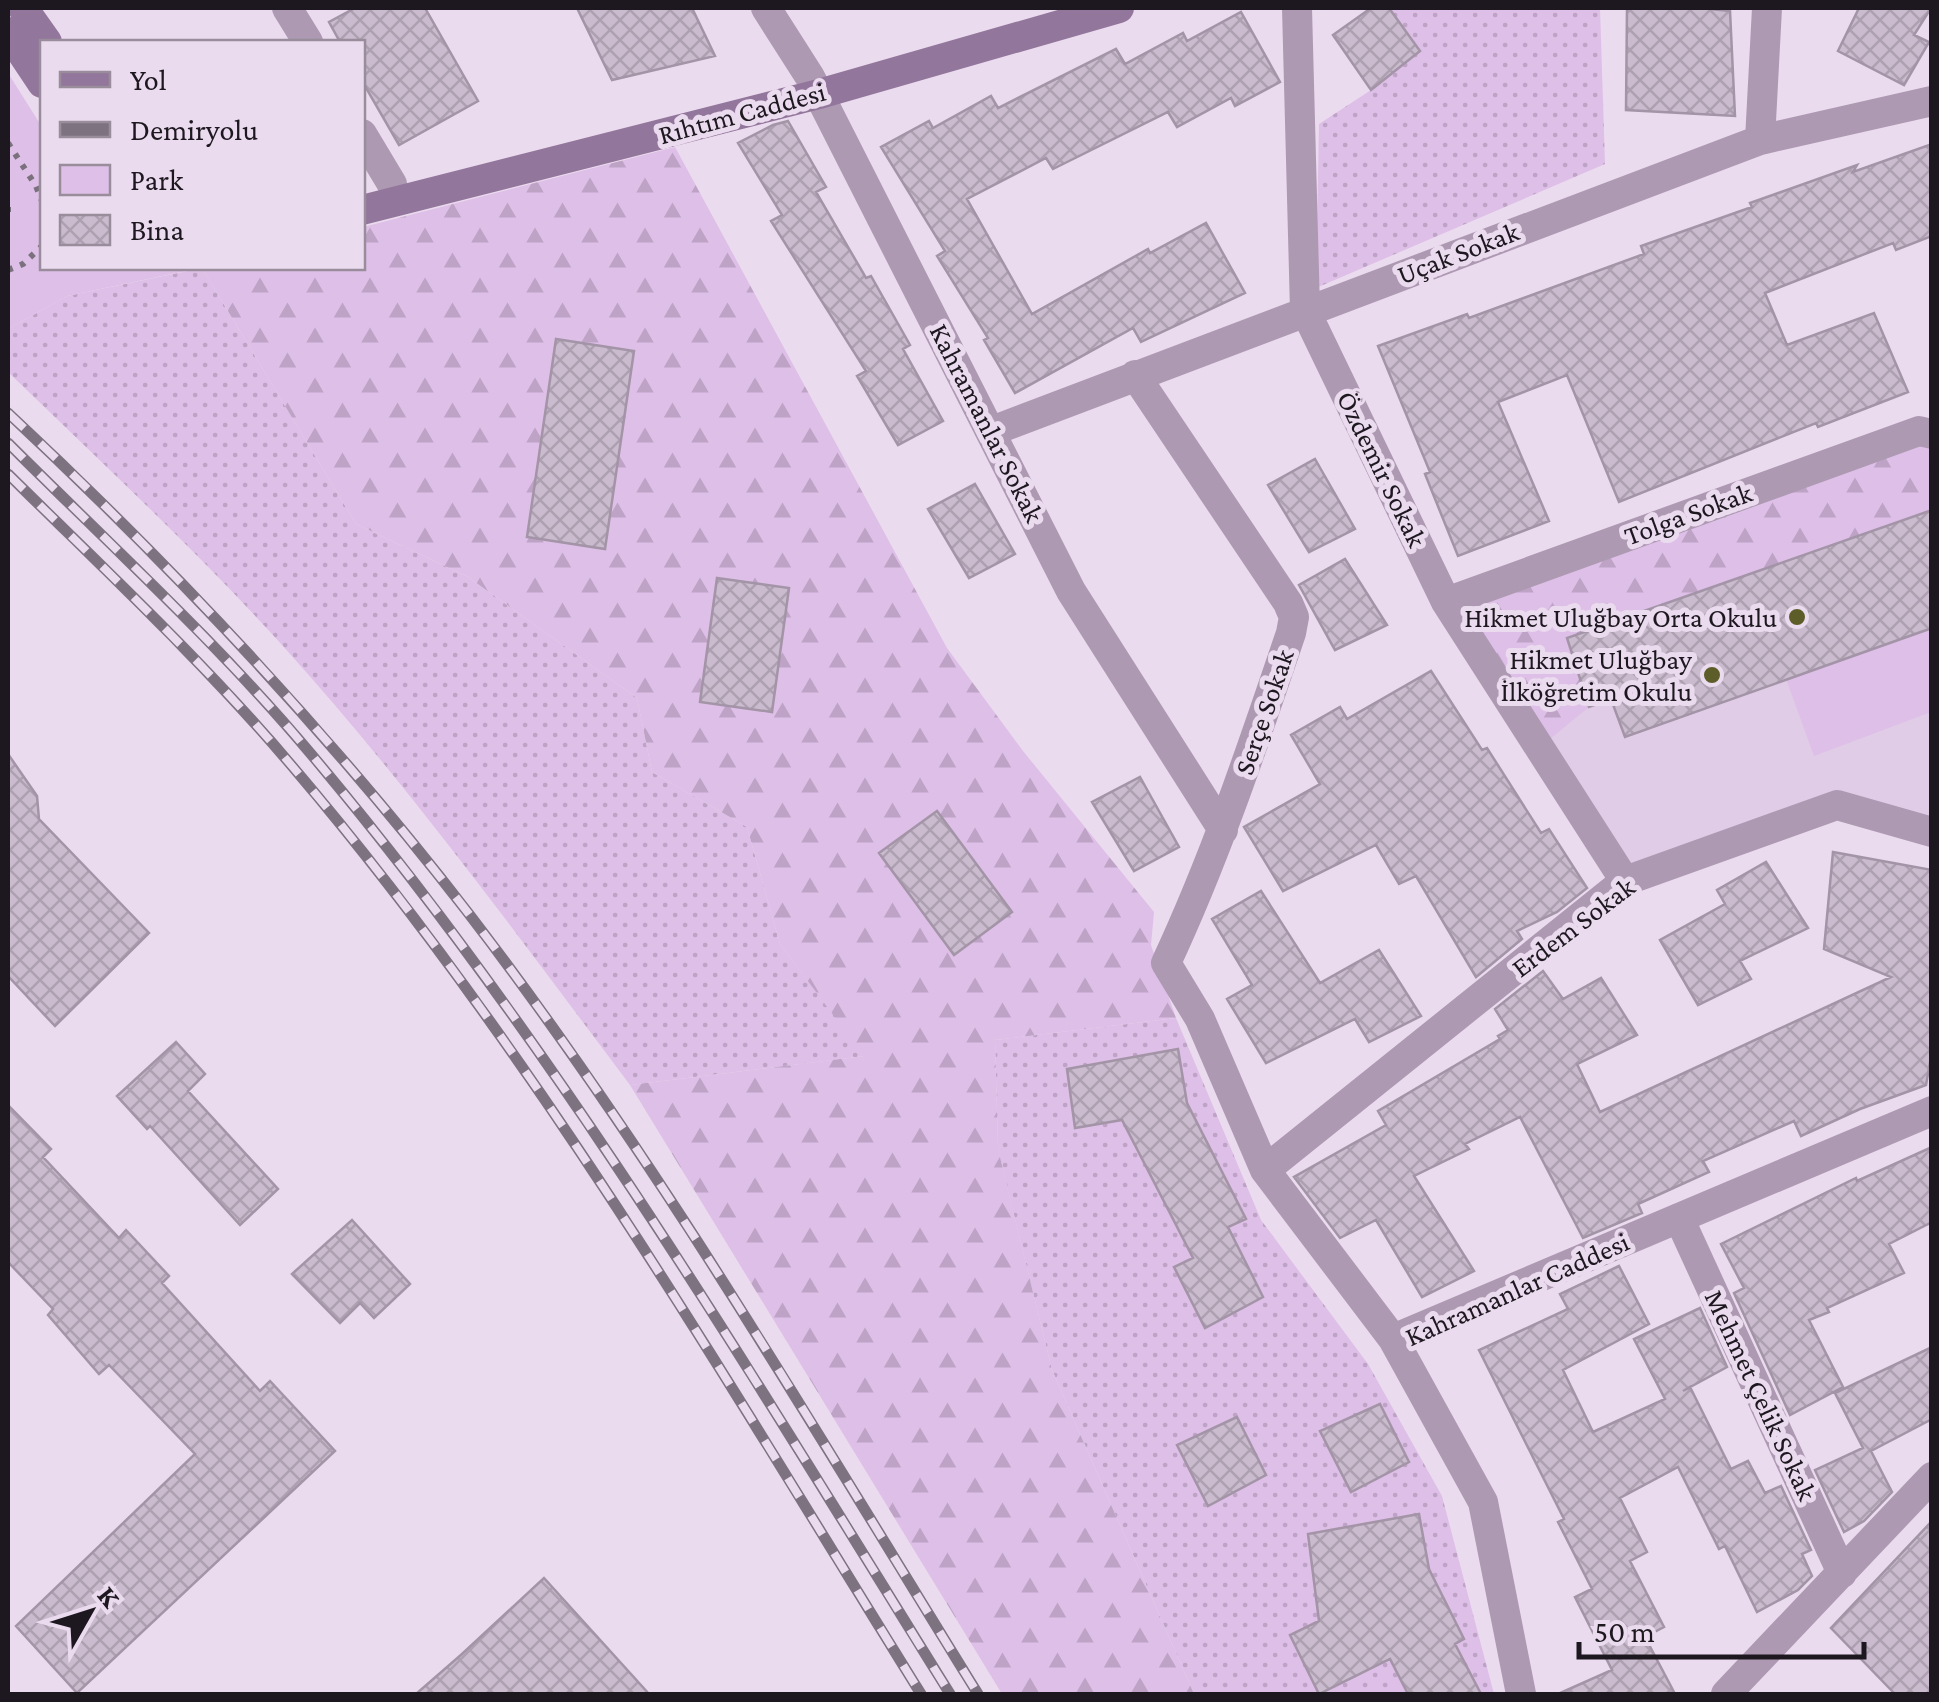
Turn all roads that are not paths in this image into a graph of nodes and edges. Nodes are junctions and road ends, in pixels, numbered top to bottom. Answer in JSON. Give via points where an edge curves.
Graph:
{"nodes":[{"id":1,"x":23,"y":8,"type":"edge"},
{"id":2,"x":287,"y":8,"type":"edge"},
{"id":3,"x":766,"y":8,"type":"edge"},
{"id":4,"x":1054,"y":8,"type":"edge"},
{"id":5,"x":1118,"y":8,"type":"edge"},
{"id":6,"x":1297,"y":8,"type":"edge"},
{"id":7,"x":1767,"y":8,"type":"edge"},
{"id":8,"x":8,"y":32,"type":"edge"},
{"id":9,"x":46,"y":40,"type":"edge"},
{"id":10,"x":307,"y":40,"type":"edge"},
{"id":11,"x":40,"y":80,"type":"edge"},
{"id":12,"x":814,"y":86,"type":"junction"},
{"id":13,"x":1929,"y":94,"type":"edge"},
{"id":14,"x":1760,"y":140,"type":"junction"},
{"id":15,"x":365,"y":145,"type":"edge"},
{"id":16,"x":377,"y":188,"type":"edge"},
{"id":17,"x":365,"y":209,"type":"edge"},
{"id":18,"x":1305,"y":310,"type":"junction"},
{"id":19,"x":1135,"y":375,"type":"junction"},
{"id":20,"x":992,"y":431,"type":"junction"},
{"id":21,"x":1932,"y":434,"type":"edge"},
{"id":22,"x":1446,"y":602,"type":"junction"},
{"id":23,"x":1223,"y":830,"type":"junction"},
{"id":24,"x":1932,"y":832,"type":"edge"},
{"id":25,"x":1625,"y":881,"type":"junction"},
{"id":26,"x":1932,"y":1112,"type":"edge"},
{"id":27,"x":1266,"y":1170,"type":"junction"},
{"id":28,"x":1680,"y":1218,"type":"junction"},
{"id":29,"x":1393,"y":1339,"type":"junction"},
{"id":30,"x":1932,"y":1477,"type":"edge"},
{"id":31,"x":1842,"y":1572,"type":"junction"},
{"id":32,"x":1521,"y":1694,"type":"edge"},
{"id":33,"x":1726,"y":1694,"type":"edge"}],
"edges":[{"from":1,"to":9,"type":"main road"},
{"from":2,"to":10,"type":"street"},
{"from":3,"to":12,"type":"street","name":"Kahramanlar Sokak"},
{"from":4,"to":12,"type":"main road","name":"Rıhtım Caddesi"},
{"from":5,"to":12,"type":"main road","name":"Rıhtım Caddesi"},
{"from":6,"to":18,"type":"street","name":"Özdemir Sokak"},
{"from":7,"to":14,"type":"street"},
{"from":8,"to":11,"type":"main road"},
{"from":12,"to":16,"type":"main road","name":"Rıhtım Caddesi"},
{"from":12,"to":17,"type":"main road","name":"Rıhtım Caddesi"},
{"from":12,"to":20,"type":"street","name":"Kahramanlar Sokak"},
{"from":13,"to":14,"type":"street","name":"Uçak Sokak"},
{"from":14,"to":18,"type":"street","name":"Uçak Sokak"},
{"from":15,"to":16,"type":"street"},
{"from":18,"to":19,"type":"street","name":"Uçak Sokak"},
{"from":18,"to":22,"type":"street","name":"Özdemir Sokak"},
{"from":19,"to":20,"type":"street","name":"Uçak Sokak"},
{"from":19,"to":23,"type":"street","name":"Serçe Sokak","via":[[1294,617]]},
{"from":20,"to":23,"type":"street","name":"Kahramanlar Sokak","via":[[1071,591]]},
{"from":21,"to":22,"type":"street","name":"Tolga Sokak","via":[[1919,431]]},
{"from":22,"to":25,"type":"street","name":"Özdemir Sokak"},
{"from":23,"to":27,"type":"street","name":"Serçe Sokak","via":[[1166,963],[1207,1034]]},
{"from":24,"to":25,"type":"street","name":"Erdem Sokak","via":[[1837,805]]},
{"from":25,"to":27,"type":"street","name":"Erdem Sokak"},
{"from":26,"to":28,"type":"street","name":"Kahramanlar Caddesi"},
{"from":27,"to":29,"type":"street"},
{"from":28,"to":29,"type":"street","name":"Kahramanlar Caddesi"},
{"from":28,"to":31,"type":"street","name":"Mehmet Çelik Sokak"},
{"from":29,"to":32,"type":"street","name":"Kahramanlar Caddesi","via":[[1482,1502]]},
{"from":30,"to":31,"type":"street"},
{"from":31,"to":33,"type":"street"}]}
